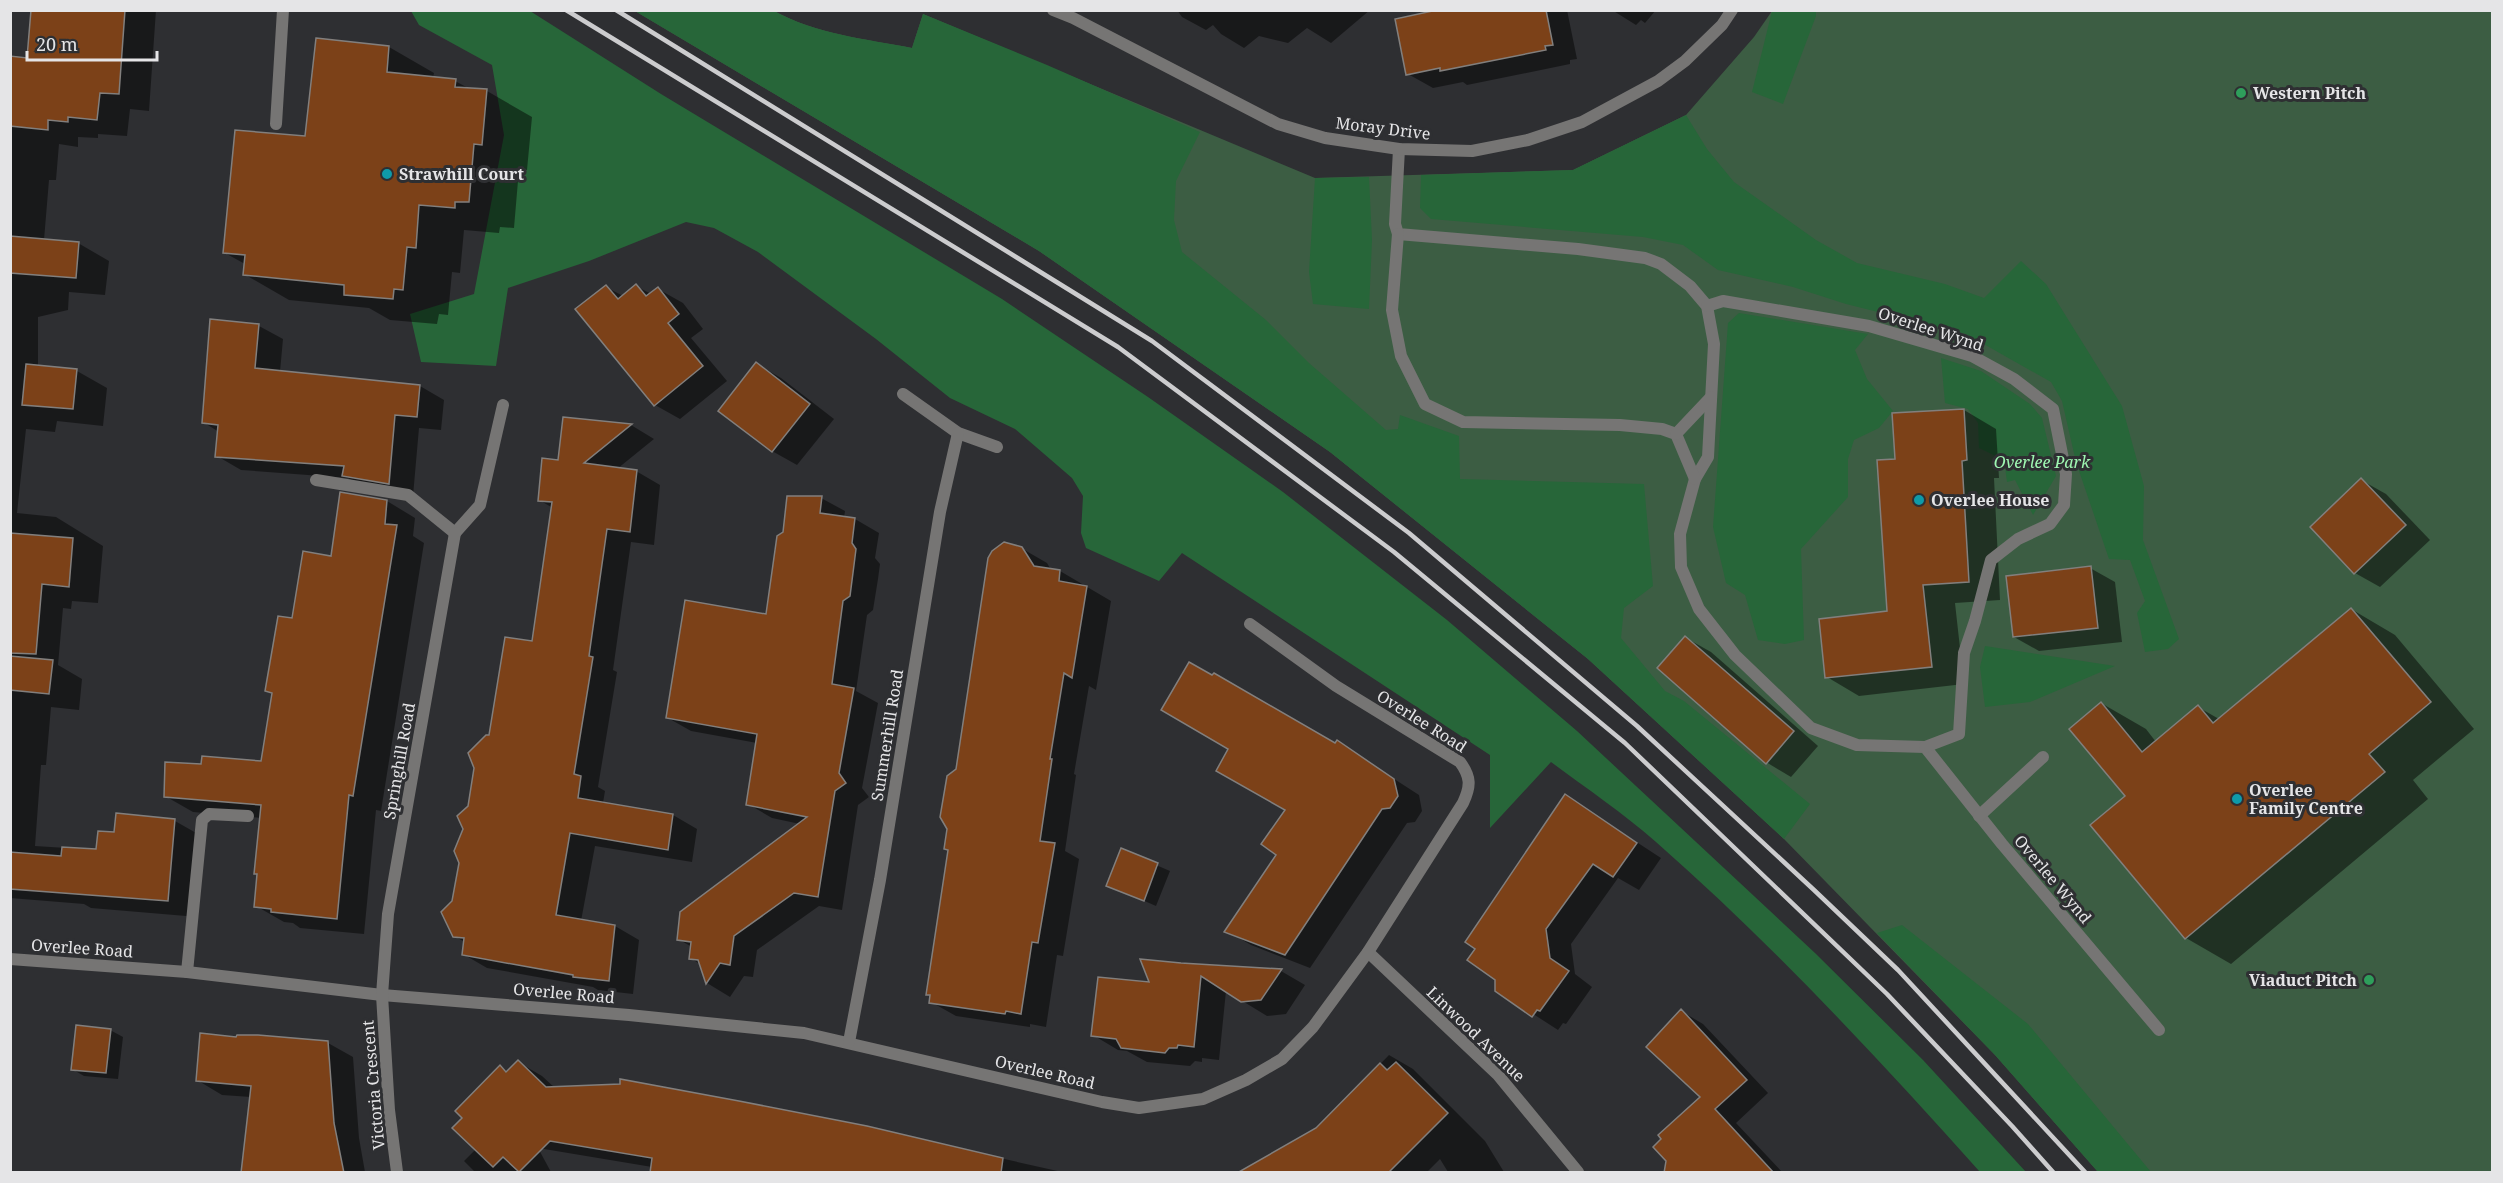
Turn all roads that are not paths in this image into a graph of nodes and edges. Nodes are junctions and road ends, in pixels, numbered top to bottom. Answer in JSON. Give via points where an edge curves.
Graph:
{"nodes":[{"id":1,"x":283,"y":10,"type":"edge"},
{"id":2,"x":1053,"y":10,"type":"edge"},
{"id":3,"x":1732,"y":10,"type":"edge"},
{"id":4,"x":276,"y":124,"type":"dead end"},
{"id":5,"x":1399,"y":149,"type":"junction"},
{"id":6,"x":1398,"y":234,"type":"junction"},
{"id":7,"x":1707,"y":306,"type":"junction"},
{"id":8,"x":903,"y":394,"type":"dead end"},
{"id":9,"x":1711,"y":397,"type":"junction"},
{"id":10,"x":503,"y":405,"type":"dead end"},
{"id":11,"x":958,"y":433,"type":"junction"},
{"id":12,"x":1676,"y":434,"type":"junction"},
{"id":13,"x":996,"y":447,"type":"dead end"},
{"id":14,"x":1695,"y":479,"type":"junction"},
{"id":15,"x":316,"y":480,"type":"dead end"},
{"id":16,"x":454,"y":533,"type":"junction"},
{"id":17,"x":1250,"y":624,"type":"dead end"},
{"id":18,"x":1925,"y":747,"type":"junction"},
{"id":19,"x":2043,"y":757,"type":"dead end"},
{"id":20,"x":248,"y":816,"type":"dead end"},
{"id":21,"x":1979,"y":816,"type":"junction"},
{"id":22,"x":1368,"y":952,"type":"junction"},
{"id":23,"x":10,"y":959,"type":"edge"},
{"id":24,"x":187,"y":972,"type":"junction"},
{"id":25,"x":382,"y":995,"type":"junction"},
{"id":26,"x":2159,"y":1029,"type":"dead end"},
{"id":27,"x":849,"y":1042,"type":"junction"},
{"id":28,"x":397,"y":1173,"type":"edge"},
{"id":29,"x":1578,"y":1173,"type":"edge"}],
"edges":[{"from":1,"to":4,"type":"street"},
{"from":2,"to":5,"type":"street","name":"Moray Drive","via":[[1278,124],[1325,138]]},
{"from":3,"to":5,"type":"street","name":"Moray Drive","via":[[1722,25],[1667,75],[1582,122],[1528,140],[1472,151]]},
{"from":5,"to":6,"type":"street","via":[[1395,224]]},
{"from":6,"to":7,"type":"street","via":[[1645,258],[1661,264],[1690,286]]},
{"from":6,"to":12,"type":"street","via":[[1392,310],[1401,356],[1425,404],[1463,423],[1620,425]]},
{"from":7,"to":9,"type":"street","name":"Overlee Wynd","via":[[1714,344]]},
{"from":7,"to":18,"type":"street","name":"Overlee Wynd","via":[[1723,301],[1869,326],[1972,356],[2014,379],[2053,409],[2066,474],[2064,505],[2050,524],[2019,539],[1990,560],[1964,654],[1959,734]]},
{"from":8,"to":11,"type":"street"},
{"from":9,"to":12,"type":"street"},
{"from":9,"to":14,"type":"street","name":"Overlee Wynd","via":[[1708,457]]},
{"from":10,"to":16,"type":"street","via":[[480,505]]},
{"from":11,"to":13,"type":"street"},
{"from":11,"to":27,"type":"street","name":"Summerhill Road","via":[[940,512],[880,880]]},
{"from":12,"to":14,"type":"street"},
{"from":14,"to":18,"type":"street","name":"Overlee Wynd","via":[[1680,534],[1681,567],[1699,609],[1735,655],[1811,728],[1857,745]]},
{"from":15,"to":16,"type":"street","via":[[408,495]]},
{"from":16,"to":25,"type":"street","name":"Springhill Road","via":[[388,914]]},
{"from":17,"to":22,"type":"street","name":"Overlee Road","via":[[1336,686],[1460,762],[1468,774],[1470,788],[1463,803]]},
{"from":18,"to":21,"type":"street","name":"Overlee Wynd"},
{"from":19,"to":21,"type":"street"},
{"from":20,"to":24,"type":"street","via":[[209,814],[202,820]]},
{"from":21,"to":26,"type":"street","name":"Overlee Wynd"},
{"from":22,"to":27,"type":"street","name":"Overlee Road","via":[[1314,1027],[1282,1059],[1203,1100],[1139,1108],[932,1064]]},
{"from":22,"to":29,"type":"street","name":"Linwood Avenue","via":[[1498,1075]]},
{"from":23,"to":24,"type":"street","name":"Overlee Road"},
{"from":24,"to":25,"type":"street","name":"Overlee Road"},
{"from":25,"to":27,"type":"street","name":"Overlee Road","via":[[721,1024]]},
{"from":25,"to":28,"type":"street","name":"Victoria Crescent"}]}
